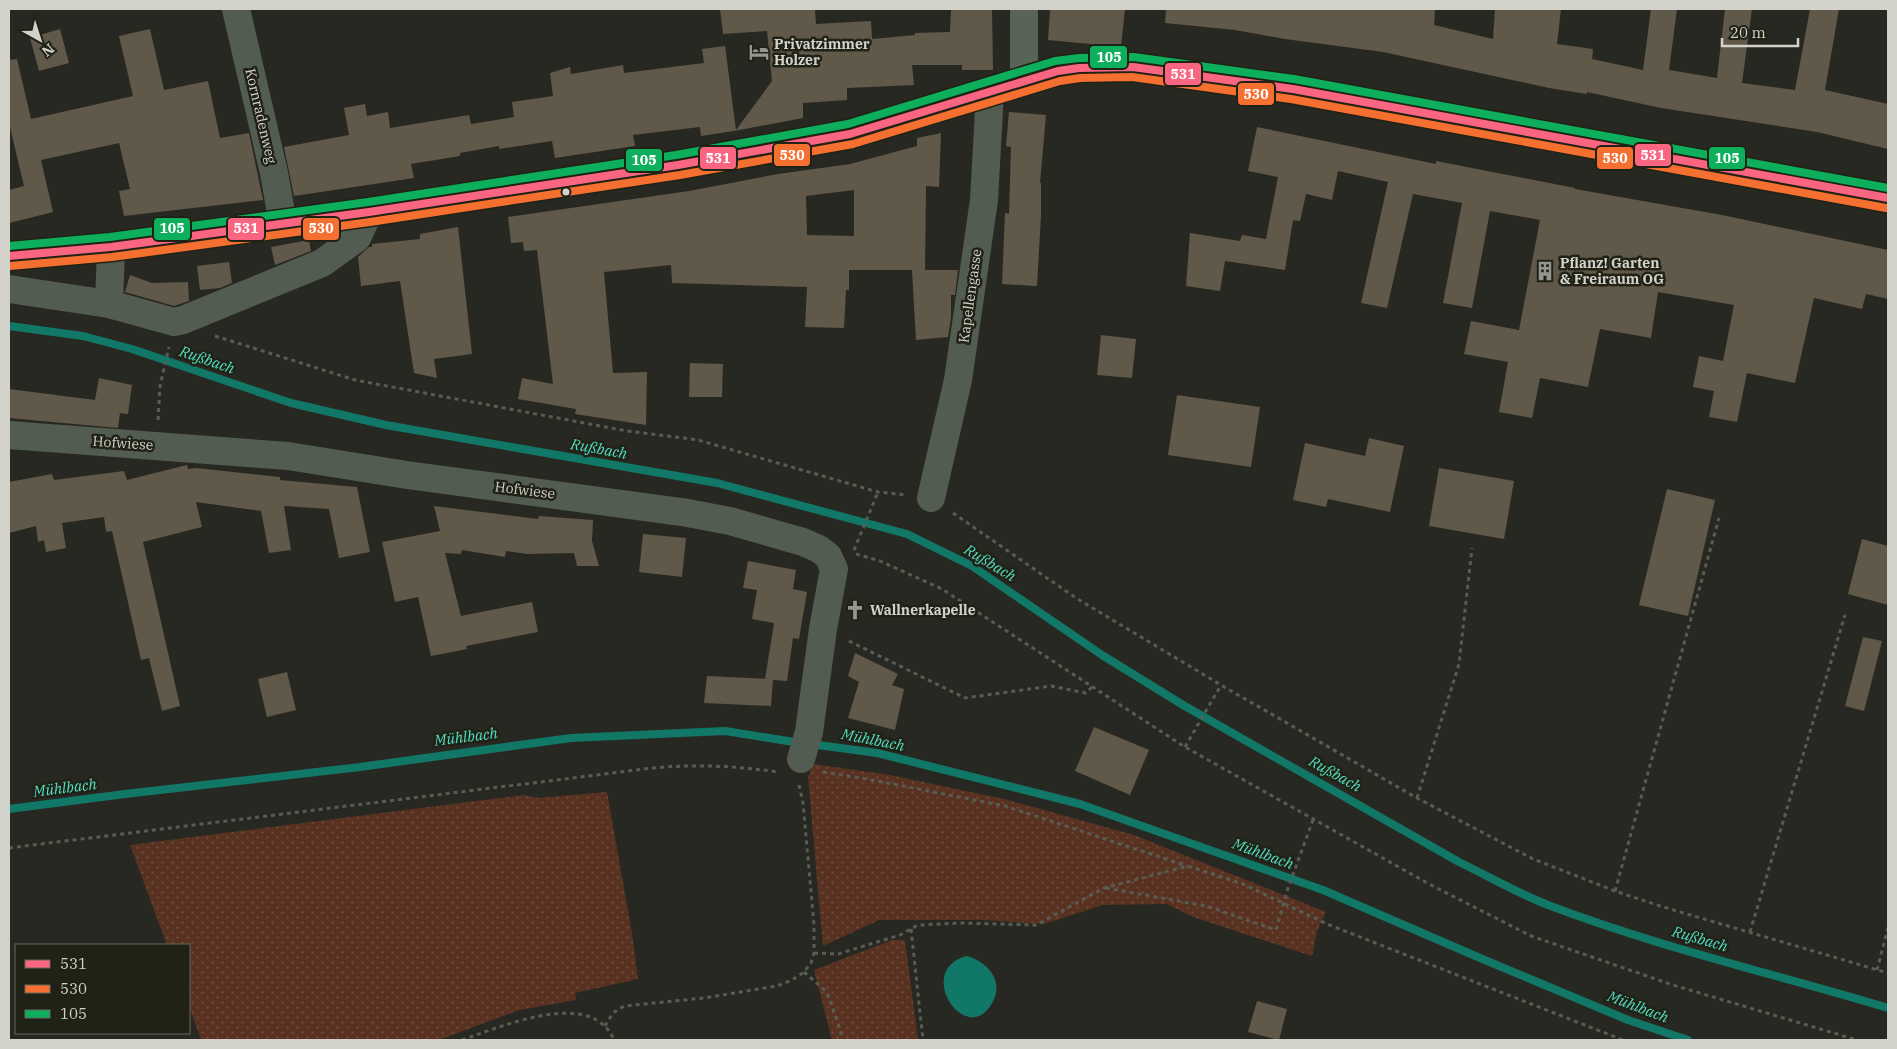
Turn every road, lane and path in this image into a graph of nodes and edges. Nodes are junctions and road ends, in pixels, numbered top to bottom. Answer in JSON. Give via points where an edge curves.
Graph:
{"nodes":[{"id":1,"x":236,"y":9,"type":"edge"},
{"id":2,"x":1024,"y":9,"type":"edge"},
{"id":3,"x":1024,"y":80,"type":"junction"},
{"id":4,"x":990,"y":92,"type":"junction"},
{"id":5,"x":1888,"y":198,"type":"edge"},
{"id":6,"x":369,"y":212,"type":"junction"},
{"id":7,"x":283,"y":224,"type":"junction"},
{"id":8,"x":111,"y":247,"type":"junction"},
{"id":9,"x":9,"y":256,"type":"edge"},
{"id":10,"x":9,"y":288,"type":"edge"},
{"id":11,"x":109,"y":304,"type":"junction"},
{"id":12,"x":176,"y":330,"type":"junction"},
{"id":13,"x":9,"y":435,"type":"edge"},
{"id":14,"x":162,"y":446,"type":"junction"},
{"id":15,"x":931,"y":498,"type":"joint"},
{"id":16,"x":1719,"y":518,"type":"dead end"},
{"id":17,"x":856,"y":546,"type":"dead end"},
{"id":18,"x":1472,"y":548,"type":"dead end"},
{"id":19,"x":832,"y":562,"type":"junction"},
{"id":20,"x":1845,"y":615,"type":"dead end"},
{"id":21,"x":823,"y":629,"type":"junction"},
{"id":22,"x":1221,"y":685,"type":"junction"},
{"id":23,"x":1093,"y":686,"type":"junction"},
{"id":24,"x":1185,"y":747,"type":"junction"},
{"id":25,"x":802,"y":768,"type":"junction"},
{"id":26,"x":1416,"y":798,"type":"junction"},
{"id":27,"x":803,"y":803,"type":"dead end"},
{"id":28,"x":1313,"y":820,"type":"junction"},
{"id":29,"x":9,"y":848,"type":"edge"},
{"id":30,"x":1188,"y":866,"type":"junction"},
{"id":31,"x":1104,"y":888,"type":"junction"},
{"id":32,"x":1615,"y":891,"type":"junction"},
{"id":33,"x":1283,"y":904,"type":"junction"},
{"id":34,"x":1888,"y":928,"type":"edge"},
{"id":35,"x":911,"y":929,"type":"junction"},
{"id":36,"x":1750,"y":932,"type":"junction"},
{"id":37,"x":814,"y":953,"type":"junction"},
{"id":38,"x":1877,"y":970,"type":"junction"},
{"id":39,"x":804,"y":972,"type":"junction"},
{"id":40,"x":1888,"y":973,"type":"edge"},
{"id":41,"x":605,"y":1026,"type":"junction"},
{"id":42,"x":462,"y":1040,"type":"edge"},
{"id":43,"x":614,"y":1040,"type":"edge"},
{"id":44,"x":842,"y":1040,"type":"edge"},
{"id":45,"x":923,"y":1040,"type":"edge"},
{"id":46,"x":1623,"y":1040,"type":"edge"},
{"id":47,"x":1856,"y":1040,"type":"edge"}],
"edges":[{"from":1,"to":7,"type":"street","name":"Kornradenweg"},
{"from":2,"to":3,"type":"main road"},
{"from":3,"to":4,"type":"main road"},
{"from":3,"to":5,"type":"main road","via":[[1079,68],[1142,68],[1293,89]]},
{"from":4,"to":6,"type":"main road","via":[[829,139]]},
{"from":4,"to":15,"type":"street","name":"Kapellengasse","via":[[984,200],[960,371]]},
{"from":6,"to":7,"type":"main road"},
{"from":6,"to":12,"type":"street","via":[[357,238],[322,263]]},
{"from":7,"to":8,"type":"main road"},
{"from":8,"to":9,"type":"main road"},
{"from":8,"to":11,"type":"street"},
{"from":10,"to":11,"type":"street"},
{"from":11,"to":12,"type":"street","via":[[174,322]]},
{"from":12,"to":14,"type":"path","via":[[160,386],[157,412]]},
{"from":12,"to":17,"type":"path","via":[[196,330],[355,380],[627,431],[698,440],[878,492]]},
{"from":13,"to":14,"type":"street","name":"Hofwiese"},
{"from":14,"to":19,"type":"street","name":"Hofwiese","via":[[288,456],[407,476],[682,512],[730,521],[803,542],[819,549]]},
{"from":15,"to":22,"type":"path","via":[[1076,598]]},
{"from":16,"to":32,"type":"path"},
{"from":18,"to":26,"type":"path","via":[[1460,664]]},
{"from":19,"to":21,"type":"street","via":[[834,569]]},
{"from":19,"to":23,"type":"path","via":[[853,553],[862,554],[942,589]]},
{"from":20,"to":36,"type":"path"},
{"from":21,"to":23,"type":"path","via":[[964,698],[1051,686],[1086,693]]},
{"from":21,"to":25,"type":"street"},
{"from":22,"to":24,"type":"path"},
{"from":22,"to":26,"type":"path"},
{"from":23,"to":24,"type":"path"},
{"from":24,"to":28,"type":"path"},
{"from":25,"to":29,"type":"path","via":[[687,765],[653,768]]},
{"from":25,"to":30,"type":"path","via":[[1005,806]]},
{"from":26,"to":32,"type":"path","via":[[1533,859]]},
{"from":27,"to":37,"type":"path"},
{"from":28,"to":33,"type":"path"},
{"from":28,"to":47,"type":"path","via":[[1531,936],[1674,985]]},
{"from":30,"to":31,"type":"path"},
{"from":30,"to":33,"type":"path","via":[[1243,884]]},
{"from":31,"to":33,"type":"path","via":[[1206,906],[1276,930]]},
{"from":31,"to":35,"type":"path","via":[[1036,925],[962,923],[918,925]]},
{"from":32,"to":36,"type":"path"},
{"from":33,"to":46,"type":"path"},
{"from":34,"to":38,"type":"path"},
{"from":35,"to":37,"type":"path","via":[[838,954]]},
{"from":35,"to":45,"type":"path"},
{"from":36,"to":38,"type":"path"},
{"from":37,"to":39,"type":"path"},
{"from":38,"to":40,"type":"path"},
{"from":39,"to":41,"type":"path","via":[[777,986],[624,1006],[613,1013]]},
{"from":39,"to":44,"type":"path","via":[[826,992]]},
{"from":41,"to":42,"type":"path","via":[[579,1013],[556,1014],[513,1023]]},
{"from":41,"to":43,"type":"path"}]}
